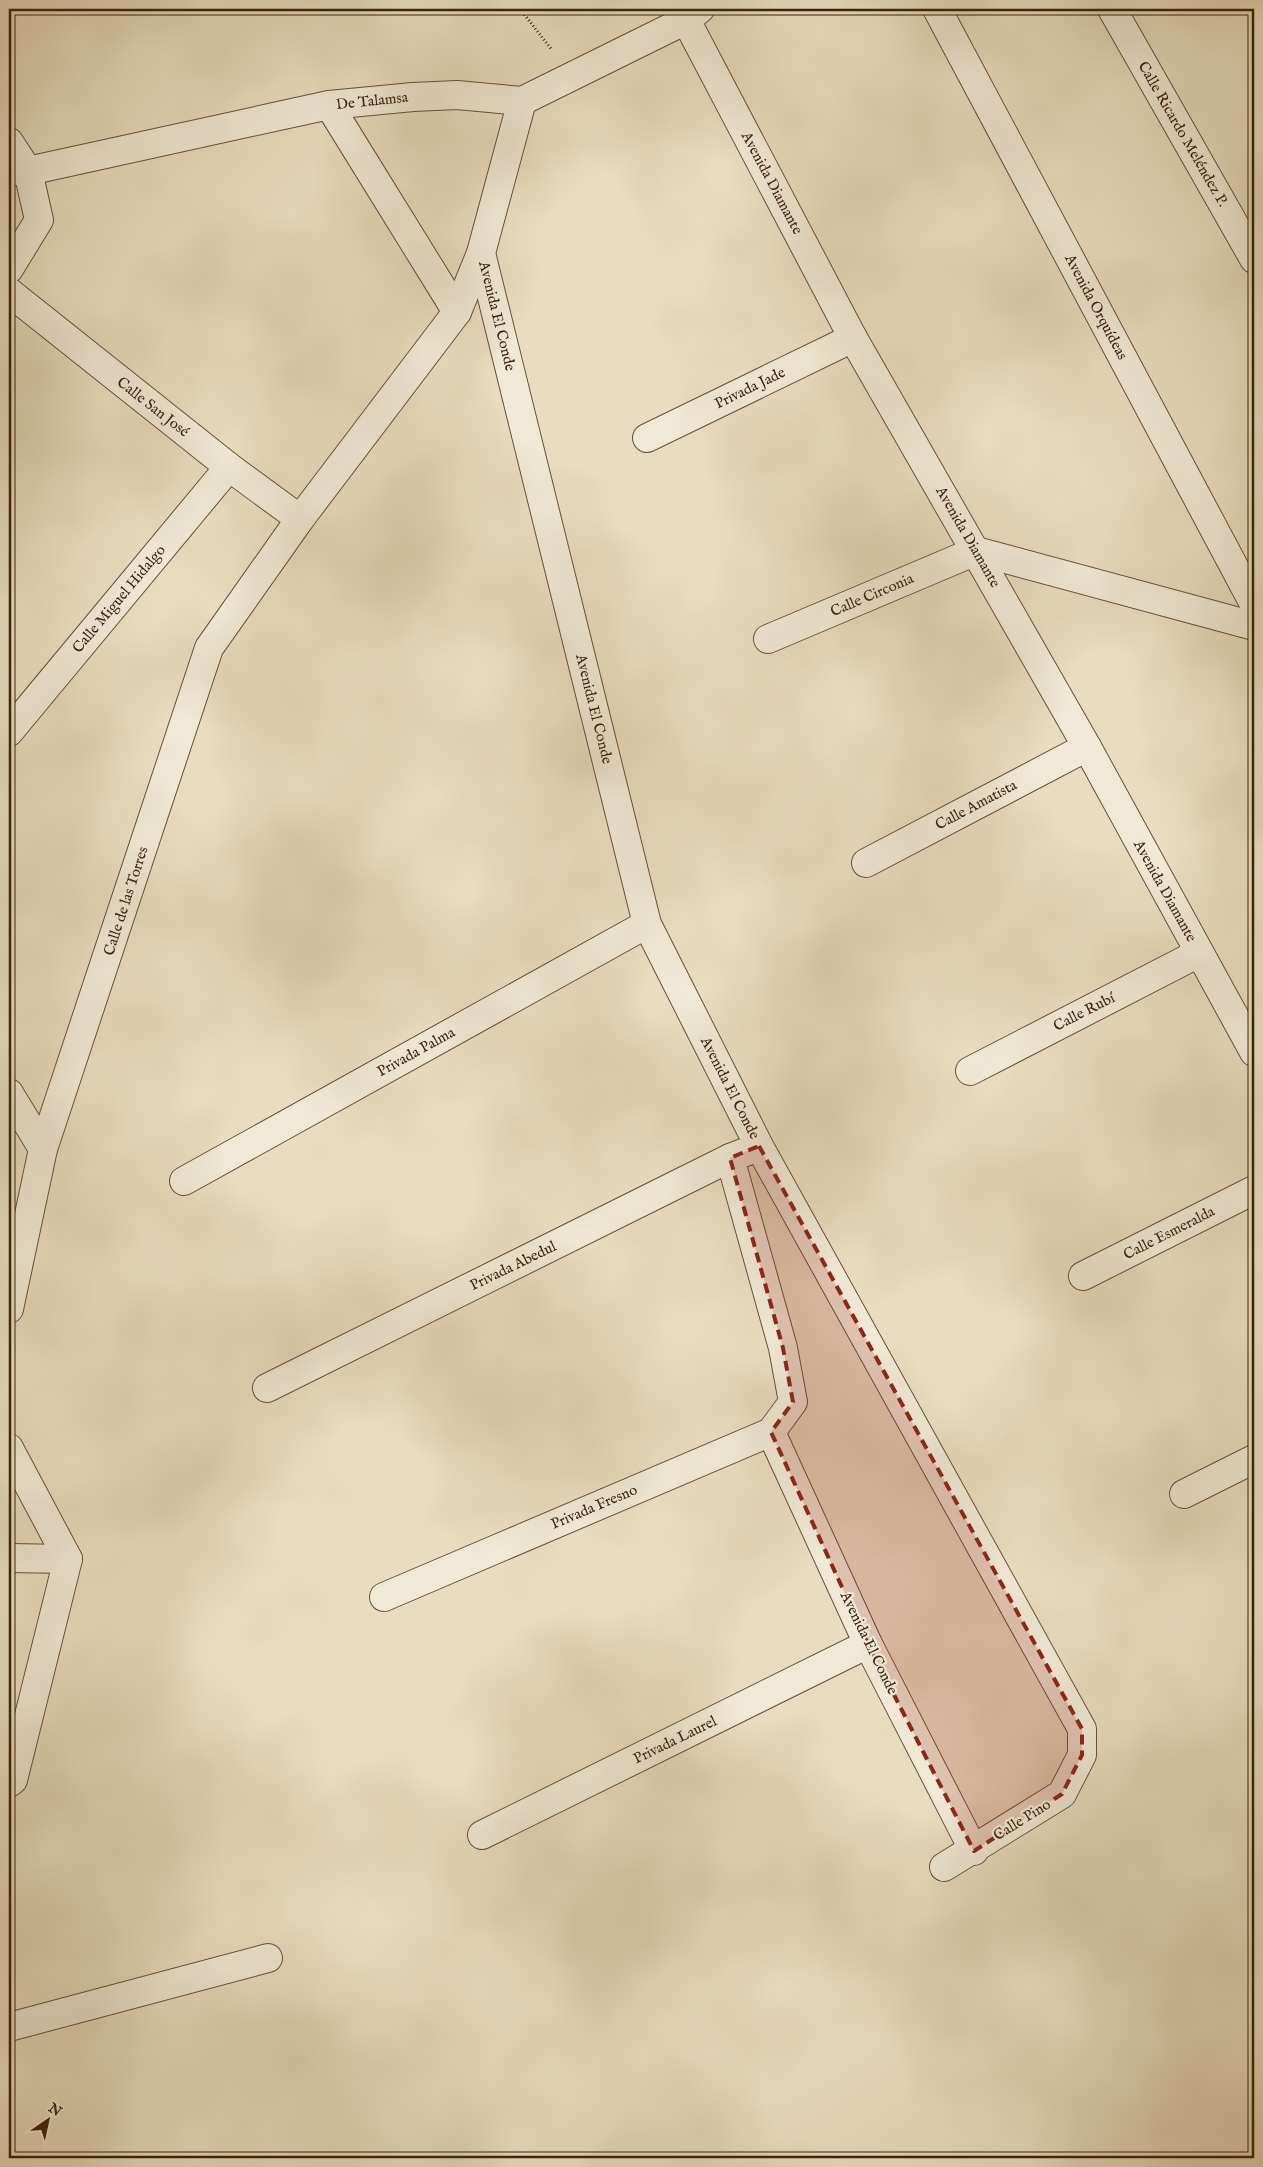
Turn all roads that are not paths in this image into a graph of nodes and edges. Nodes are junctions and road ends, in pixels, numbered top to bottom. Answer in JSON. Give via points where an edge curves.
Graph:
{"nodes":[{"id":1,"x":937,"y":9,"type":"edge"},
{"id":2,"x":1112,"y":9,"type":"edge"},
{"id":3,"x":693,"y":14,"type":"edge"},
{"id":4,"x":522,"y":101,"type":"junction"},
{"id":5,"x":329,"y":105,"type":"junction"},
{"id":6,"x":9,"y":142,"type":"edge"},
{"id":7,"x":18,"y":171,"type":"edge"},
{"id":8,"x":481,"y":253,"type":"junction"},
{"id":9,"x":1254,"y":259,"type":"edge"},
{"id":10,"x":9,"y":269,"type":"edge"},
{"id":11,"x":9,"y":292,"type":"edge"},
{"id":12,"x":457,"y":312,"type":"junction"},
{"id":13,"x":853,"y":338,"type":"junction"},
{"id":14,"x":647,"y":438,"type":"dead end"},
{"id":15,"x":229,"y":467,"type":"junction"},
{"id":16,"x":300,"y":518,"type":"junction"},
{"id":17,"x":976,"y":551,"type":"junction"},
{"id":18,"x":1254,"y":604,"type":"edge"},
{"id":19,"x":1254,"y":626,"type":"edge"},
{"id":20,"x":768,"y":639,"type":"dead end"},
{"id":21,"x":9,"y":732,"type":"edge"},
{"id":22,"x":1087,"y":747,"type":"junction"},
{"id":23,"x":866,"y":863,"type":"dead end"},
{"id":24,"x":647,"y":924,"type":"junction"},
{"id":25,"x":1199,"y":953,"type":"junction"},
{"id":26,"x":1254,"y":1052,"type":"edge"},
{"id":27,"x":970,"y":1071,"type":"dead end"},
{"id":28,"x":9,"y":1093,"type":"edge"},
{"id":29,"x":759,"y":1146,"type":"junction"},
{"id":30,"x":44,"y":1149,"type":"junction"},
{"id":31,"x":730,"y":1158,"type":"junction"},
{"id":32,"x":184,"y":1181,"type":"dead end"},
{"id":33,"x":1254,"y":1190,"type":"edge"},
{"id":34,"x":1083,"y":1276,"type":"dead end"},
{"id":35,"x":9,"y":1309,"type":"edge"},
{"id":36,"x":267,"y":1388,"type":"dead end"},
{"id":37,"x":771,"y":1432,"type":"junction"},
{"id":38,"x":9,"y":1448,"type":"edge"},
{"id":39,"x":1254,"y":1459,"type":"edge"},
{"id":40,"x":1184,"y":1494,"type":"dead end"},
{"id":41,"x":9,"y":1558,"type":"edge"},
{"id":42,"x":68,"y":1560,"type":"junction"},
{"id":43,"x":384,"y":1597,"type":"dead end"},
{"id":44,"x":868,"y":1644,"type":"junction"},
{"id":45,"x":1082,"y":1755,"type":"joint"},
{"id":46,"x":11,"y":1782,"type":"edge"},
{"id":47,"x":482,"y":1835,"type":"dead end"},
{"id":48,"x":974,"y":1851,"type":"junction"},
{"id":49,"x":944,"y":1868,"type":"dead end"},
{"id":50,"x":268,"y":1958,"type":"dead end"},
{"id":51,"x":9,"y":2027,"type":"edge"}],
"edges":[{"from":1,"to":18,"type":"street","name":"Avenida Orquídeas"},
{"from":2,"to":9,"type":"street","name":"Calle Ricardo Meléndez P."},
{"from":3,"to":4,"type":"street"},
{"from":3,"to":13,"type":"street","name":"Avenida Diamante"},
{"from":4,"to":5,"type":"street","name":"De Talamsa","via":[[456,95]]},
{"from":4,"to":8,"type":"street","name":"Calle de las Torres"},
{"from":5,"to":7,"type":"street","name":"De Talamsa"},
{"from":5,"to":12,"type":"street"},
{"from":6,"to":7,"type":"street"},
{"from":7,"to":10,"type":"street","via":[[39,220]]},
{"from":8,"to":12,"type":"street","name":"Calle de las Torres"},
{"from":8,"to":24,"type":"street","name":"Avenida El Conde"},
{"from":11,"to":15,"type":"street","name":"Calle San José"},
{"from":12,"to":16,"type":"street","name":"Calle de las Torres"},
{"from":13,"to":14,"type":"street","name":"Privada Jade"},
{"from":13,"to":17,"type":"street","name":"Avenida Diamante"},
{"from":15,"to":16,"type":"street","name":"Calle San José"},
{"from":15,"to":21,"type":"street","name":"Calle Miguel Hidalgo"},
{"from":16,"to":30,"type":"street","name":"Calle de las Torres","via":[[210,648]]},
{"from":17,"to":19,"type":"street"},
{"from":17,"to":20,"type":"street","name":"Calle Circonia"},
{"from":17,"to":22,"type":"street","name":"Avenida Diamante"},
{"from":22,"to":23,"type":"street","name":"Calle Amatista"},
{"from":22,"to":25,"type":"street","name":"Avenida Diamante"},
{"from":24,"to":29,"type":"street","name":"Avenida El Conde"},
{"from":24,"to":32,"type":"street","name":"Privada Palma"},
{"from":25,"to":26,"type":"street","name":"Avenida Diamante"},
{"from":25,"to":27,"type":"street","name":"Calle Rubí"},
{"from":28,"to":30,"type":"street"},
{"from":29,"to":31,"type":"street","name":"Privada Abedul"},
{"from":29,"to":45,"type":"street","name":"Avenida El Conde","via":[[1082,1729]]},
{"from":30,"to":35,"type":"street","name":"Calle de las Torres"},
{"from":31,"to":36,"type":"street","name":"Privada Abedul"},
{"from":31,"to":37,"type":"street","via":[[783,1348],[793,1402]]},
{"from":33,"to":34,"type":"street","name":"Calle Esmeralda"},
{"from":37,"to":43,"type":"street","name":"Privada Fresno"},
{"from":37,"to":44,"type":"street","name":"Avenida El Conde"},
{"from":38,"to":42,"type":"street"},
{"from":39,"to":40,"type":"street"},
{"from":41,"to":42,"type":"street"},
{"from":42,"to":46,"type":"street"},
{"from":44,"to":47,"type":"street","name":"Privada Laurel"},
{"from":44,"to":48,"type":"street","name":"Avenida El Conde"},
{"from":45,"to":48,"type":"street","name":"Calle Pino","via":[[1062,1794]]},
{"from":48,"to":49,"type":"street","name":"Calle Pino"},
{"from":50,"to":51,"type":"street"}]}
